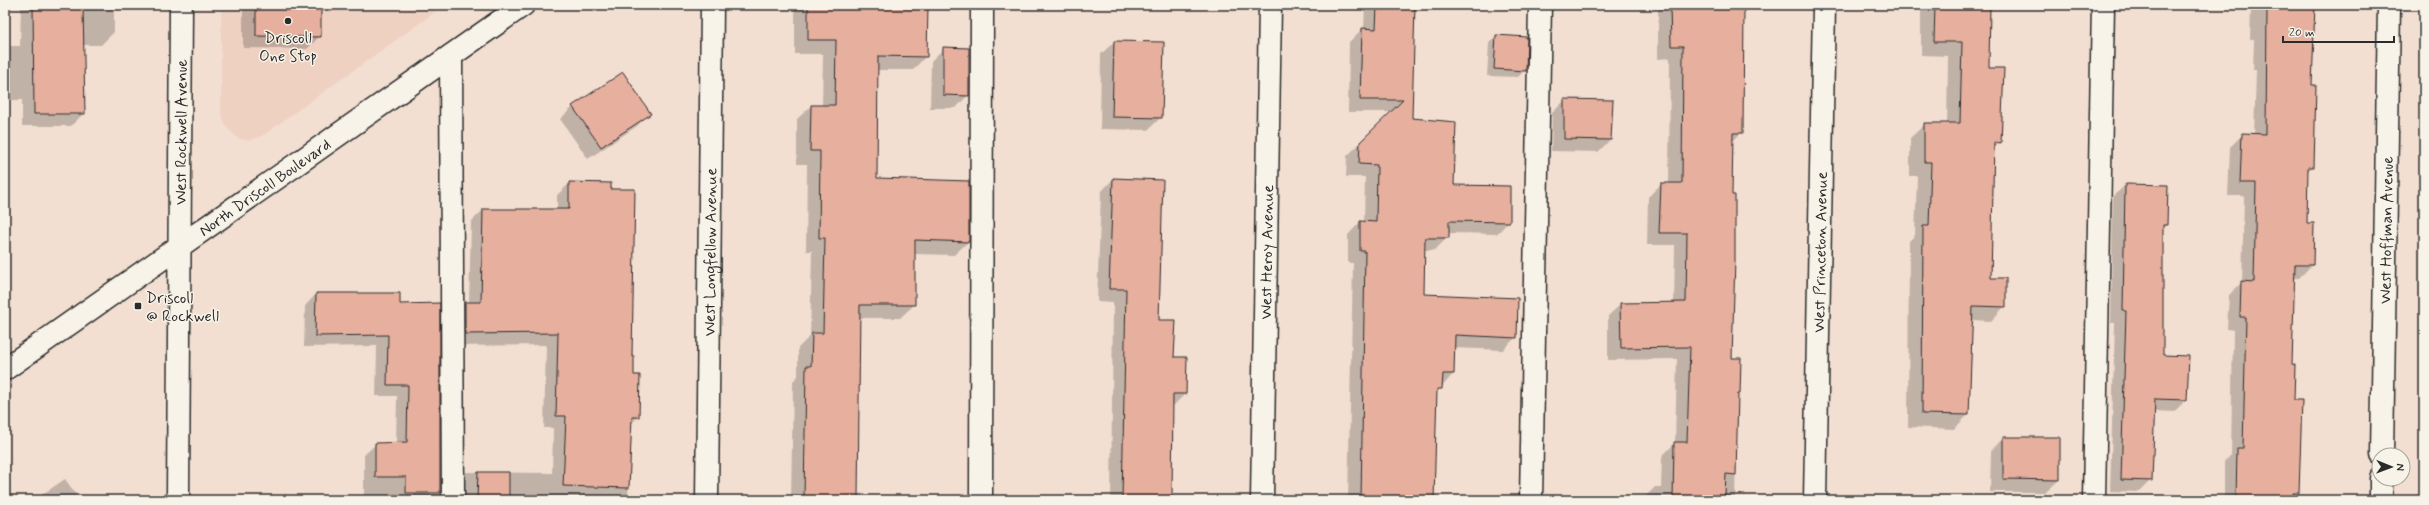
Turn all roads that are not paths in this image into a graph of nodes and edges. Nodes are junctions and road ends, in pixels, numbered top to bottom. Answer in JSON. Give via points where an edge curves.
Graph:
{"nodes":[{"id":1,"x":181,"y":5,"type":"edge"},
{"id":2,"x":523,"y":5,"type":"edge"},
{"id":3,"x":712,"y":5,"type":"edge"},
{"id":4,"x":982,"y":5,"type":"edge"},
{"id":5,"x":1270,"y":5,"type":"edge"},
{"id":6,"x":1540,"y":5,"type":"edge"},
{"id":7,"x":1824,"y":5,"type":"edge"},
{"id":8,"x":2103,"y":5,"type":"edge"},
{"id":9,"x":2389,"y":5,"type":"edge"},
{"id":10,"x":451,"y":56,"type":"junction"},
{"id":11,"x":180,"y":246,"type":"junction"},
{"id":12,"x":5,"y":369,"type":"edge"},
{"id":13,"x":2382,"y":447,"type":"edge"},
{"id":14,"x":2381,"y":487,"type":"edge"},
{"id":15,"x":178,"y":500,"type":"edge"},
{"id":16,"x":453,"y":500,"type":"edge"},
{"id":17,"x":707,"y":500,"type":"edge"},
{"id":18,"x":981,"y":500,"type":"edge"},
{"id":19,"x":1262,"y":500,"type":"edge"},
{"id":20,"x":1532,"y":500,"type":"edge"},
{"id":21,"x":1815,"y":500,"type":"edge"},
{"id":22,"x":2094,"y":500,"type":"edge"},
{"id":23,"x":2381,"y":500,"type":"edge"}],
"edges":[{"from":1,"to":11,"type":"street","name":"West Rockwell Avenue"},
{"from":2,"to":10,"type":"street","name":"North Driscoll Boulevard"},
{"from":3,"to":17,"type":"street","name":"West Longfellow Avenue"},
{"from":4,"to":18,"type":"street"},
{"from":5,"to":19,"type":"street","name":"West Heroy Avenue"},
{"from":6,"to":20,"type":"street"},
{"from":7,"to":21,"type":"street","name":"West Princeton Avenue"},
{"from":8,"to":22,"type":"street"},
{"from":9,"to":13,"type":"street","name":"West Hoffman Avenue"},
{"from":10,"to":11,"type":"street","name":"North Driscoll Boulevard"},
{"from":10,"to":16,"type":"street"},
{"from":11,"to":12,"type":"street","name":"North Driscoll Boulevard"},
{"from":11,"to":15,"type":"street","name":"West Rockwell Avenue"},
{"from":14,"to":23,"type":"street"}]}
